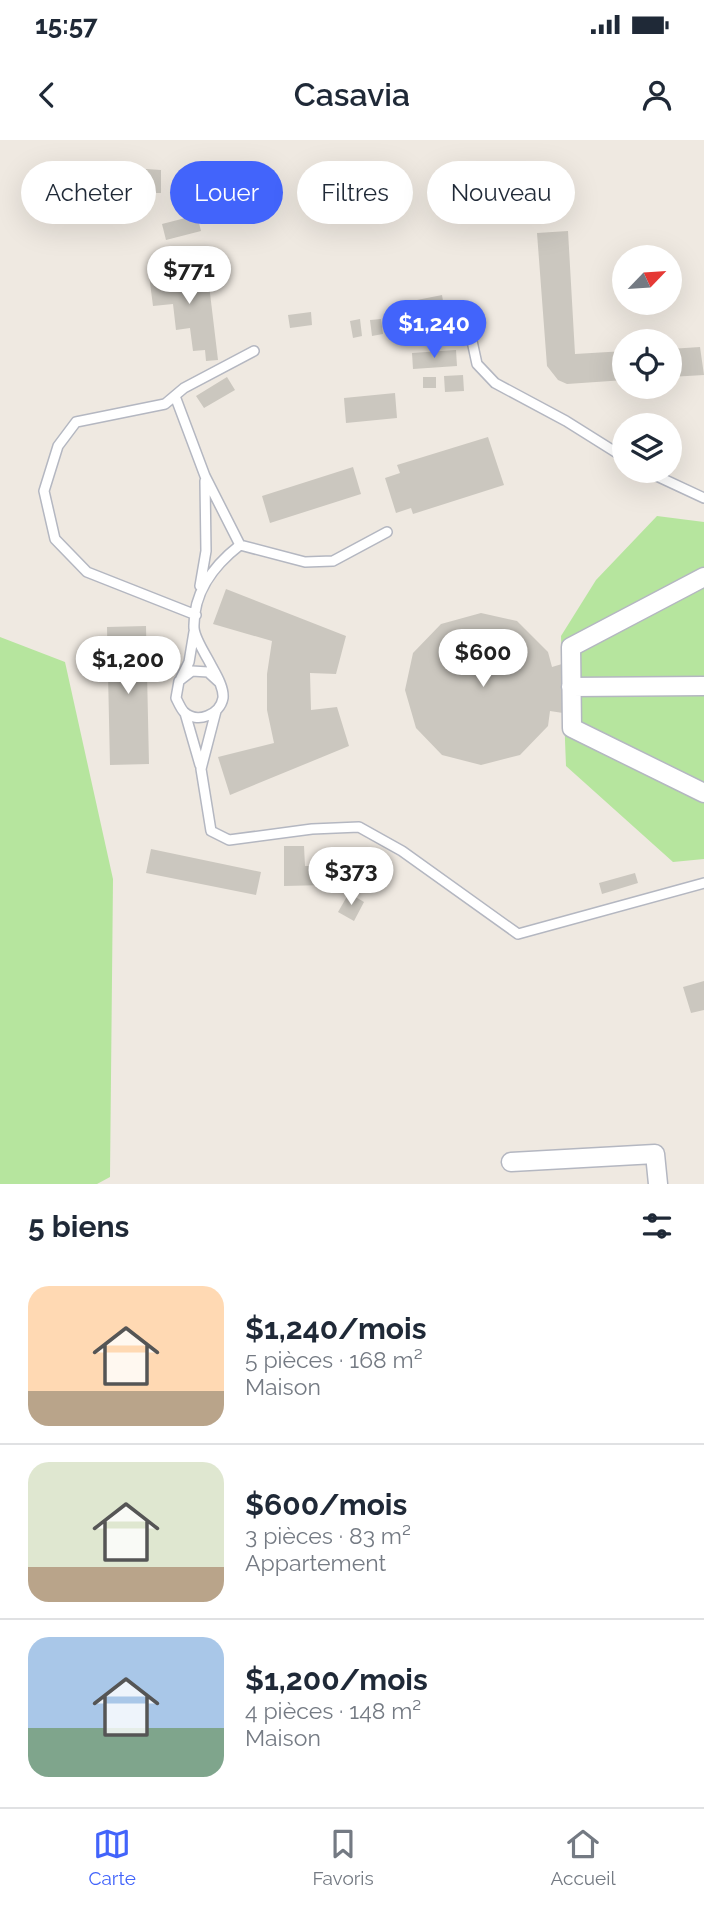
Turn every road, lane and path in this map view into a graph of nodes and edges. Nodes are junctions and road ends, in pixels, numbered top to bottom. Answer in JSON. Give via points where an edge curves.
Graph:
{"nodes":[{"id":1,"x":472,"y":341,"type":"dead end"},
{"id":2,"x":254,"y":351,"type":"dead end"},
{"id":3,"x":174,"y":396,"type":"junction"},
{"id":4,"x":612,"y":450,"type":"edge"},
{"id":5,"x":205,"y":476,"type":"junction"},
{"id":6,"x":672,"y":483,"type":"edge"},
{"id":7,"x":704,"y":498,"type":"edge"},
{"id":8,"x":387,"y":532,"type":"dead end"},
{"id":9,"x":240,"y":545,"type":"junction"},
{"id":10,"x":704,"y":577,"type":"edge"},
{"id":11,"x":200,"y":591,"type":"junction"},
{"id":12,"x":196,"y":615,"type":"junction"},
{"id":13,"x":194,"y":630,"type":"junction"},
{"id":14,"x":179,"y":681,"type":"junction"},
{"id":15,"x":220,"y":683,"type":"junction"},
{"id":16,"x":704,"y":685,"type":"edge"},
{"id":17,"x":571,"y":687,"type":"junction"},
{"id":18,"x":216,"y":711,"type":"junction"},
{"id":19,"x":185,"y":713,"type":"junction"},
{"id":20,"x":201,"y":769,"type":"junction"},
{"id":21,"x":704,"y":793,"type":"edge"},
{"id":22,"x":704,"y":883,"type":"edge"},
{"id":23,"x":511,"y":1162,"type":"dead end"},
{"id":24,"x":658,"y":1184,"type":"edge"}],
"edges":[{"from":1,"to":4,"type":"lane","via":[[477,364],[495,383]]},
{"from":2,"to":3,"type":"lane"},
{"from":3,"to":5,"type":"lane"},
{"from":3,"to":12,"type":"lane","via":[[165,404],[76,422],[58,446],[44,491],[55,539],[87,572]]},
{"from":5,"to":9,"type":"lane"},
{"from":5,"to":11,"type":"lane","via":[[206,551]]},
{"from":6,"to":7,"type":"lane"},
{"from":8,"to":9,"type":"lane","via":[[333,561],[305,562]]},
{"from":9,"to":11,"type":"lane","via":[[220,561]]},
{"from":10,"to":17,"type":"street","via":[[571,647]]},
{"from":11,"to":12,"type":"lane"},
{"from":12,"to":13,"type":"lane"},
{"from":13,"to":14,"type":"lane","via":[[189,662]]},
{"from":13,"to":15,"type":"lane"},
{"from":14,"to":15,"type":"lane","via":[[192,671],[208,672]]},
{"from":14,"to":19,"type":"lane","via":[[176,698]]},
{"from":15,"to":18,"type":"lane","via":[[223,698]]},
{"from":16,"to":17,"type":"street"},
{"from":17,"to":21,"type":"street","via":[[572,728]]},
{"from":18,"to":19,"type":"lane","via":[[195,718]]},
{"from":18,"to":20,"type":"lane"},
{"from":19,"to":20,"type":"lane"},
{"from":20,"to":22,"type":"lane","via":[[211,831],[229,840],[359,827],[402,851],[518,934]]},
{"from":23,"to":24,"type":"street","via":[[655,1154]]}]}
